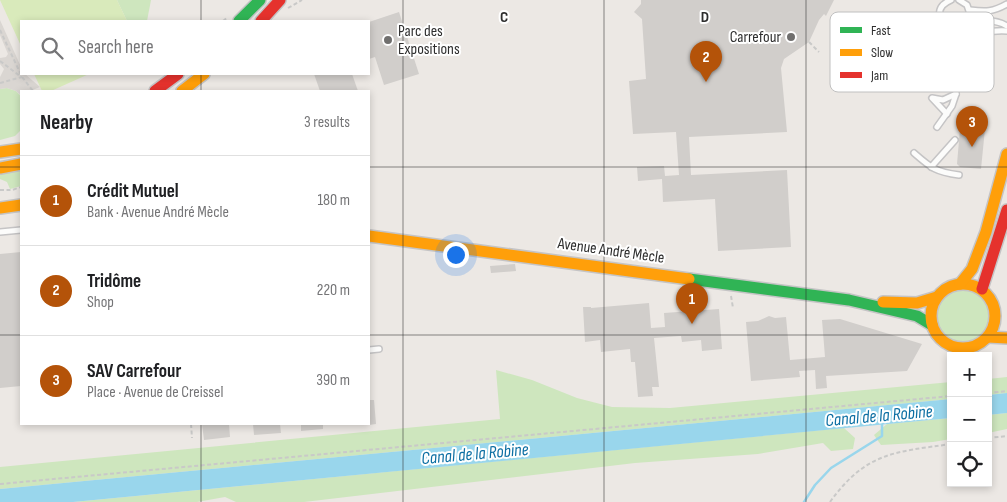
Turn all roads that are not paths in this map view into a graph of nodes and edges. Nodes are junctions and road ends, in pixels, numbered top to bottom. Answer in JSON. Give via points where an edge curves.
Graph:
{"nodes":[{"id":1,"x":260,"y":0,"type":"edge"},
{"id":2,"x":280,"y":0,"type":"edge"},
{"id":3,"x":950,"y":0,"type":"edge"},
{"id":4,"x":959,"y":0,"type":"edge"},
{"id":5,"x":1007,"y":4,"type":"edge"},
{"id":6,"x":970,"y":10,"type":"joint"},
{"id":7,"x":940,"y":12,"type":"edge"},
{"id":8,"x":240,"y":20,"type":"edge"},
{"id":9,"x":262,"y":20,"type":"edge"},
{"id":10,"x":994,"y":20,"type":"edge"},
{"id":11,"x":1007,"y":26,"type":"edge"},
{"id":12,"x":994,"y":31,"type":"edge"},
{"id":13,"x":1007,"y":31,"type":"edge"},
{"id":14,"x":177,"y":75,"type":"edge"},
{"id":15,"x":203,"y":75,"type":"edge"},
{"id":16,"x":156,"y":90,"type":"edge"},
{"id":17,"x":183,"y":90,"type":"edge"},
{"id":18,"x":956,"y":94,"type":"joint"},
{"id":19,"x":947,"y":114,"type":"junction"},
{"id":20,"x":937,"y":127,"type":"dead end"},
{"id":21,"x":955,"y":140,"type":"dead end"},
{"id":22,"x":20,"y":149,"type":"edge"},
{"id":23,"x":0,"y":152,"type":"edge"},
{"id":24,"x":914,"y":153,"type":"dead end"},
{"id":25,"x":1007,"y":154,"type":"edge"},
{"id":26,"x":20,"y":164,"type":"edge"},
{"id":27,"x":931,"y":167,"type":"junction"},
{"id":28,"x":0,"y":168,"type":"edge"},
{"id":29,"x":959,"y":175,"type":"dead end"},
{"id":30,"x":20,"y":205,"type":"edge"},
{"id":31,"x":0,"y":208,"type":"edge"},
{"id":32,"x":1007,"y":210,"type":"edge"},
{"id":33,"x":20,"y":230,"type":"edge"},
{"id":34,"x":0,"y":232,"type":"edge"},
{"id":35,"x":370,"y":236,"type":"edge"},
{"id":36,"x":960,"y":284,"type":"junction"},
{"id":37,"x":982,"y":289,"type":"junction"},
{"id":38,"x":937,"y":297,"type":"junction"},
{"id":39,"x":850,"y":300,"type":"junction"},
{"id":40,"x":996,"y":310,"type":"junction"},
{"id":41,"x":1007,"y":322,"type":"edge"},
{"id":42,"x":932,"y":325,"type":"junction"},
{"id":43,"x":988,"y":337,"type":"junction"},
{"id":44,"x":1007,"y":338,"type":"edge"},
{"id":45,"x":379,"y":349,"type":"dead end"},
{"id":46,"x":370,"y":350,"type":"edge"}],
"edges":[{"from":1,"to":8,"type":"street"},
{"from":2,"to":9,"type":"street"},
{"from":3,"to":7,"type":"lane"},
{"from":4,"to":6,"type":"lane"},
{"from":5,"to":6,"type":"lane","via":[[984,12]]},
{"from":10,"to":11,"type":"lane"},
{"from":12,"to":13,"type":"lane"},
{"from":14,"to":16,"type":"street"},
{"from":15,"to":17,"type":"street"},
{"from":18,"to":19,"type":"lane"},
{"from":18,"to":19,"type":"lane","via":[[943,100],[932,98]]},
{"from":19,"to":20,"type":"lane"},
{"from":21,"to":27,"type":"lane"},
{"from":22,"to":23,"type":"street"},
{"from":24,"to":27,"type":"lane"},
{"from":25,"to":36,"type":"street","via":[[986,232],[972,269]]},
{"from":26,"to":28,"type":"street"},
{"from":27,"to":29,"type":"lane"},
{"from":30,"to":31,"type":"street"},
{"from":32,"to":37,"type":"street"},
{"from":33,"to":34,"type":"lane"},
{"from":35,"to":39,"type":"street","name":"Avenue André Mècle"},
{"from":36,"to":37,"type":"street"},
{"from":36,"to":38,"type":"street","via":[[951,286]]},
{"from":37,"to":40,"type":"street"},
{"from":38,"to":39,"type":"street","name":"Avenue André Mècle","via":[[917,303]]},
{"from":38,"to":42,"type":"street","via":[[932,306]]},
{"from":39,"to":42,"type":"street","name":"Avenue André Mècle","via":[[917,316]]},
{"from":40,"to":41,"type":"street"},
{"from":40,"to":43,"type":"street","via":[[996,320]]},
{"from":42,"to":43,"type":"street","via":[[936,334],[951,347],[971,348]]},
{"from":43,"to":44,"type":"street"},
{"from":45,"to":46,"type":"lane"}]}
